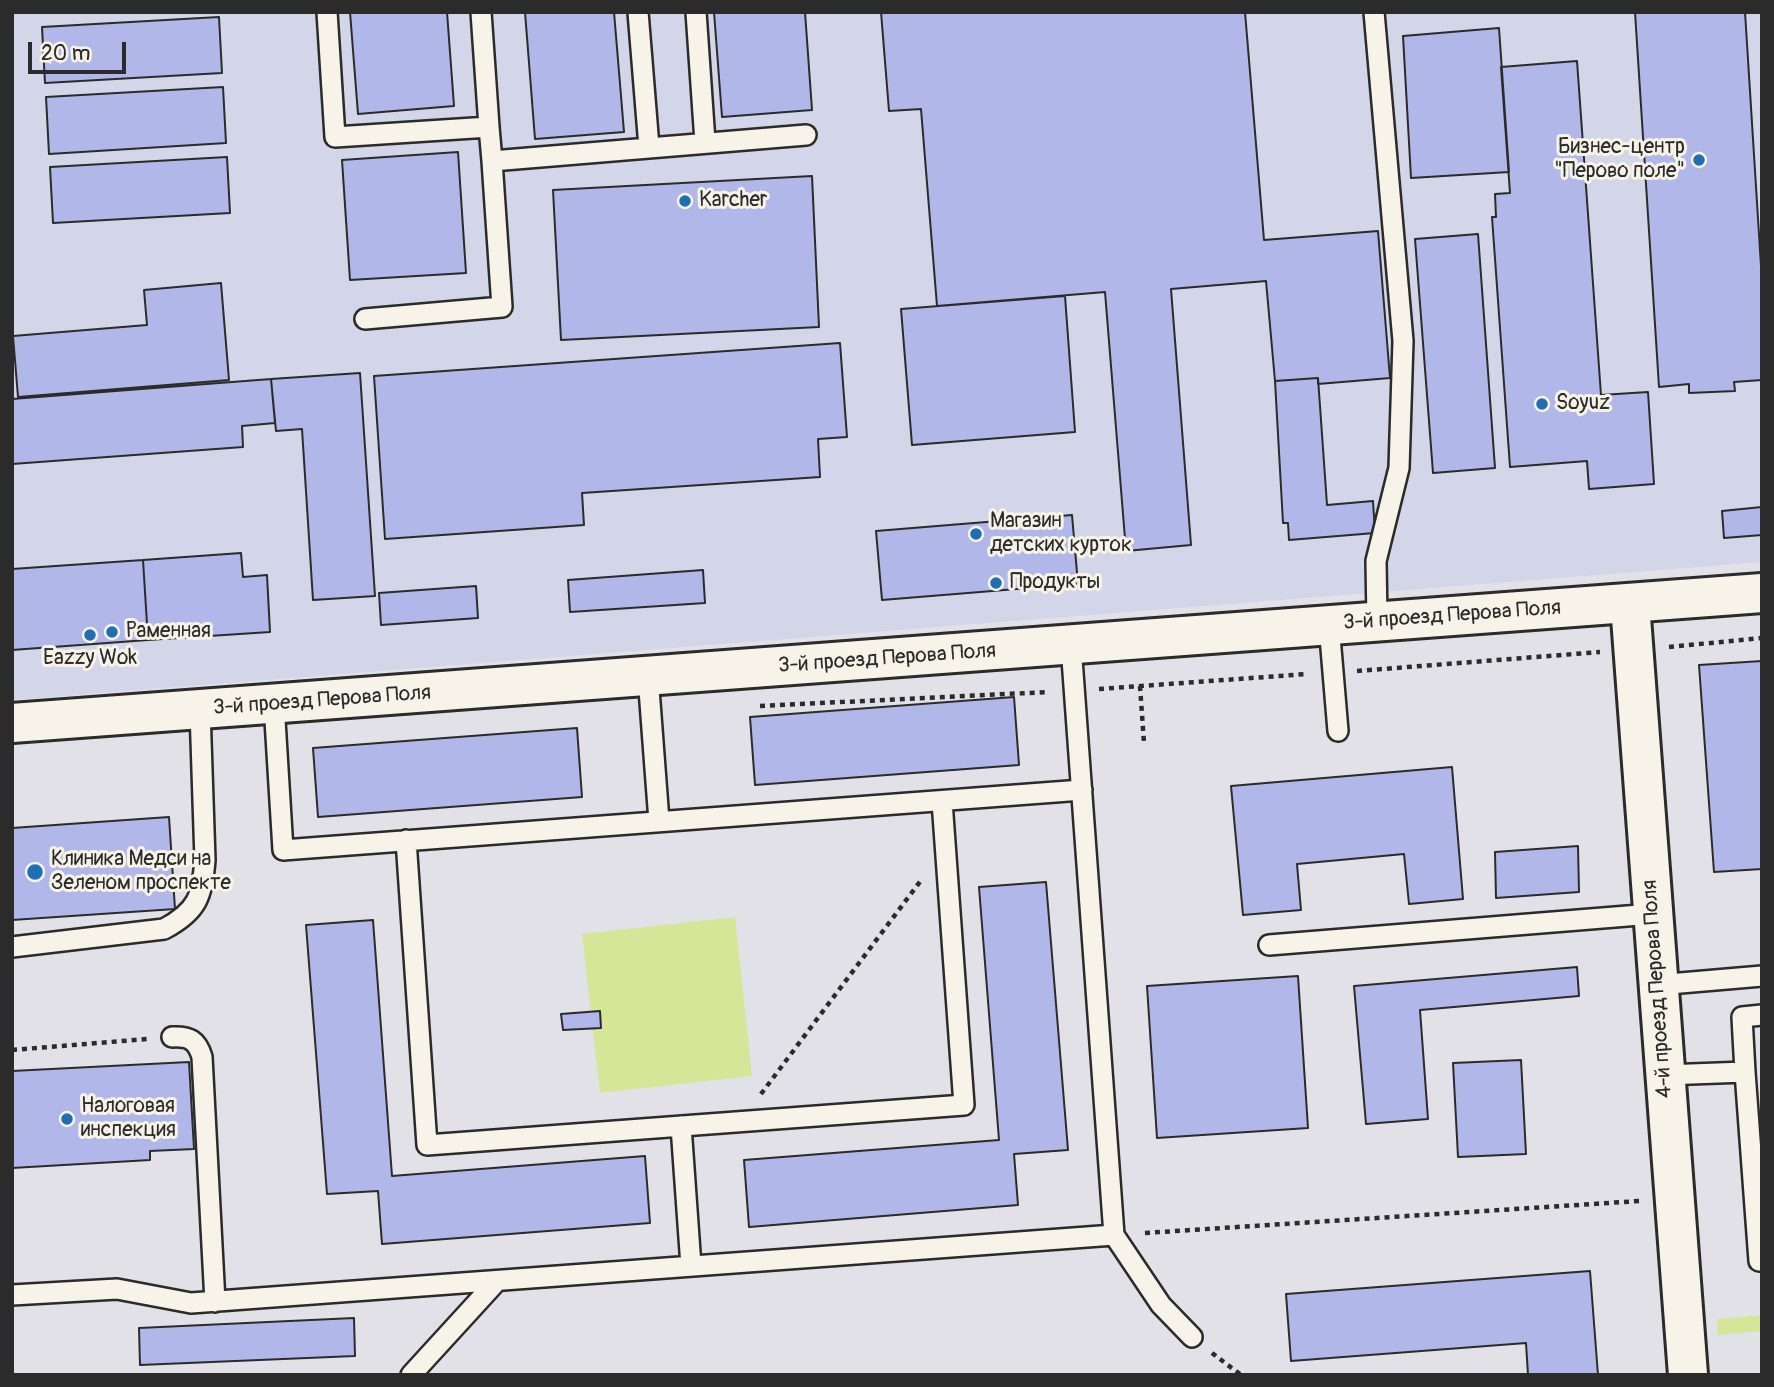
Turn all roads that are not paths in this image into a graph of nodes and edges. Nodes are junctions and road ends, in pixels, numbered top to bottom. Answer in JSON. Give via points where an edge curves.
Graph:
{"nodes":[{"id":1,"x":327,"y":12,"type":"edge"},
{"id":2,"x":481,"y":12,"type":"edge"},
{"id":3,"x":638,"y":12,"type":"edge"},
{"id":4,"x":696,"y":12,"type":"edge"},
{"id":5,"x":1374,"y":12,"type":"edge"},
{"id":6,"x":489,"y":127,"type":"junction"},
{"id":7,"x":806,"y":135,"type":"dead end"},
{"id":8,"x":705,"y":142,"type":"junction"},
{"id":9,"x":649,"y":147,"type":"junction"},
{"id":10,"x":492,"y":160,"type":"junction"},
{"id":11,"x":365,"y":319,"type":"dead end"},
{"id":12,"x":1762,"y":593,"type":"edge"},
{"id":13,"x":1630,"y":604,"type":"junction"},
{"id":14,"x":1377,"y":621,"type":"junction"},
{"id":15,"x":1329,"y":625,"type":"junction"},
{"id":16,"x":1071,"y":645,"type":"junction"},
{"id":17,"x":648,"y":676,"type":"junction"},
{"id":18,"x":274,"y":704,"type":"junction"},
{"id":19,"x":200,"y":710,"type":"junction"},
{"id":20,"x":12,"y":723,"type":"edge"},
{"id":21,"x":1338,"y":731,"type":"dead end"},
{"id":22,"x":1082,"y":790,"type":"junction"},
{"id":23,"x":942,"y":801,"type":"junction"},
{"id":24,"x":659,"y":821,"type":"junction"},
{"id":25,"x":406,"y":840,"type":"junction"},
{"id":26,"x":1652,"y":914,"type":"junction"},
{"id":27,"x":1269,"y":945,"type":"dead end"},
{"id":28,"x":12,"y":947,"type":"edge"},
{"id":29,"x":1762,"y":976,"type":"edge"},
{"id":30,"x":1657,"y":985,"type":"junction"},
{"id":31,"x":1762,"y":1015,"type":"edge"},
{"id":32,"x":172,"y":1037,"type":"road end"},
{"id":33,"x":1745,"y":1072,"type":"junction"},
{"id":34,"x":1664,"y":1075,"type":"junction"},
{"id":35,"x":681,"y":1126,"type":"junction"},
{"id":36,"x":1114,"y":1235,"type":"junction"},
{"id":37,"x":1759,"y":1261,"type":"dead end"},
{"id":38,"x":691,"y":1266,"type":"junction"},
{"id":39,"x":496,"y":1282,"type":"junction"},
{"id":40,"x":12,"y":1295,"type":"edge"},
{"id":41,"x":215,"y":1302,"type":"junction"},
{"id":42,"x":1192,"y":1337,"type":"road end"},
{"id":43,"x":411,"y":1375,"type":"edge"},
{"id":44,"x":1688,"y":1375,"type":"edge"}],
"edges":[{"from":1,"to":6,"type":"lane","via":[[335,137]]},
{"from":2,"to":6,"type":"lane"},
{"from":3,"to":9,"type":"lane"},
{"from":4,"to":8,"type":"lane"},
{"from":5,"to":14,"type":"lane","via":[[1404,341],[1399,468],[1376,561]]},
{"from":6,"to":10,"type":"lane"},
{"from":7,"to":8,"type":"lane"},
{"from":8,"to":9,"type":"lane"},
{"from":9,"to":10,"type":"lane"},
{"from":10,"to":11,"type":"lane","via":[[502,307]]},
{"from":12,"to":13,"type":"street","name":"3-й проезд Перова Поля"},
{"from":13,"to":14,"type":"street","name":"3-й проезд Перова Поля"},
{"from":13,"to":26,"type":"street","name":"4-й проезд Перова Поля"},
{"from":14,"to":15,"type":"street","name":"3-й проезд Перова Поля"},
{"from":15,"to":16,"type":"street","name":"3-й проезд Перова Поля"},
{"from":15,"to":21,"type":"lane"},
{"from":16,"to":17,"type":"street","name":"3-й проезд Перова Поля"},
{"from":16,"to":22,"type":"lane"},
{"from":17,"to":18,"type":"street","name":"3-й проезд Перова Поля"},
{"from":17,"to":24,"type":"lane"},
{"from":18,"to":19,"type":"street","name":"3-й проезд Перова Поля"},
{"from":18,"to":25,"type":"lane","via":[[283,850]]},
{"from":19,"to":20,"type":"street","name":"3-й проезд Перова Поля"},
{"from":19,"to":28,"type":"lane","via":[[205,860],[203,884],[185,918],[164,929]]},
{"from":22,"to":23,"type":"lane"},
{"from":22,"to":36,"type":"lane"},
{"from":23,"to":24,"type":"lane"},
{"from":23,"to":35,"type":"lane","via":[[964,1105]]},
{"from":24,"to":25,"type":"lane"},
{"from":25,"to":35,"type":"lane","via":[[428,1145]]},
{"from":26,"to":27,"type":"lane"},
{"from":26,"to":30,"type":"street","name":"4-й проезд Перова Поля"},
{"from":29,"to":30,"type":"lane"},
{"from":30,"to":34,"type":"street","name":"4-й проезд Перова Поля"},
{"from":31,"to":33,"type":"lane","via":[[1742,1017]]},
{"from":32,"to":41,"type":"lane","via":[[192,1040],[202,1057]]},
{"from":33,"to":34,"type":"lane"},
{"from":33,"to":37,"type":"lane"},
{"from":34,"to":44,"type":"street","name":"4-й проезд Перова Поля"},
{"from":35,"to":38,"type":"lane"},
{"from":36,"to":38,"type":"lane"},
{"from":36,"to":42,"type":"lane","via":[[1161,1305]]},
{"from":38,"to":39,"type":"lane"},
{"from":39,"to":41,"type":"lane"},
{"from":39,"to":43,"type":"lane"},
{"from":40,"to":41,"type":"lane","via":[[117,1289],[191,1303]]}]}
